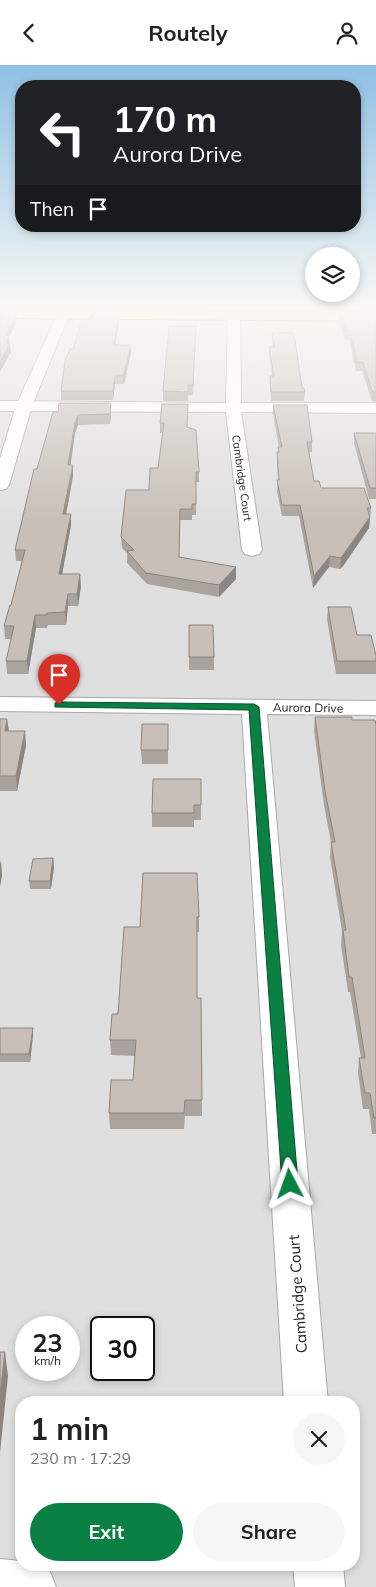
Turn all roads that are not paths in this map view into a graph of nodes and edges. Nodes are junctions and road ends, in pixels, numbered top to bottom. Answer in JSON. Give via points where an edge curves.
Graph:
{"nodes":[{"id":1,"x":35,"y":381,"type":"edge"},
{"id":2,"x":233,"y":381,"type":"edge"},
{"id":3,"x":0,"y":406,"type":"edge"},
{"id":4,"x":24,"y":406,"type":"junction"},
{"id":5,"x":233,"y":408,"type":"junction"},
{"id":6,"x":376,"y":408,"type":"edge"},
{"id":7,"x":0,"y":485,"type":"edge"},
{"id":8,"x":252,"y":550,"type":"dead end"},
{"id":9,"x":0,"y":705,"type":"edge"},
{"id":10,"x":254,"y":707,"type":"junction"},
{"id":11,"x":376,"y":708,"type":"edge"},
{"id":12,"x":305,"y":1396,"type":"edge"},
{"id":13,"x":319,"y":1571,"type":"edge"},
{"id":14,"x":0,"y":1584,"type":"edge"},
{"id":15,"x":31,"y":1587,"type":"edge"},
{"id":16,"x":320,"y":1587,"type":"edge"}],
"edges":[{"from":1,"to":4,"type":"street"},
{"from":2,"to":5,"type":"street","name":"Cambridge Court"},
{"from":3,"to":4,"type":"street"},
{"from":4,"to":5,"type":"street"},
{"from":4,"to":7,"type":"street"},
{"from":5,"to":6,"type":"street"},
{"from":5,"to":8,"type":"street","name":"Cambridge Court"},
{"from":9,"to":10,"type":"street","name":"Aurora Drive"},
{"from":10,"to":11,"type":"street","name":"Aurora Drive"},
{"from":10,"to":12,"type":"street","name":"Cambridge Court"},
{"from":13,"to":16,"type":"street"},
{"from":14,"to":15,"type":"street"}]}
